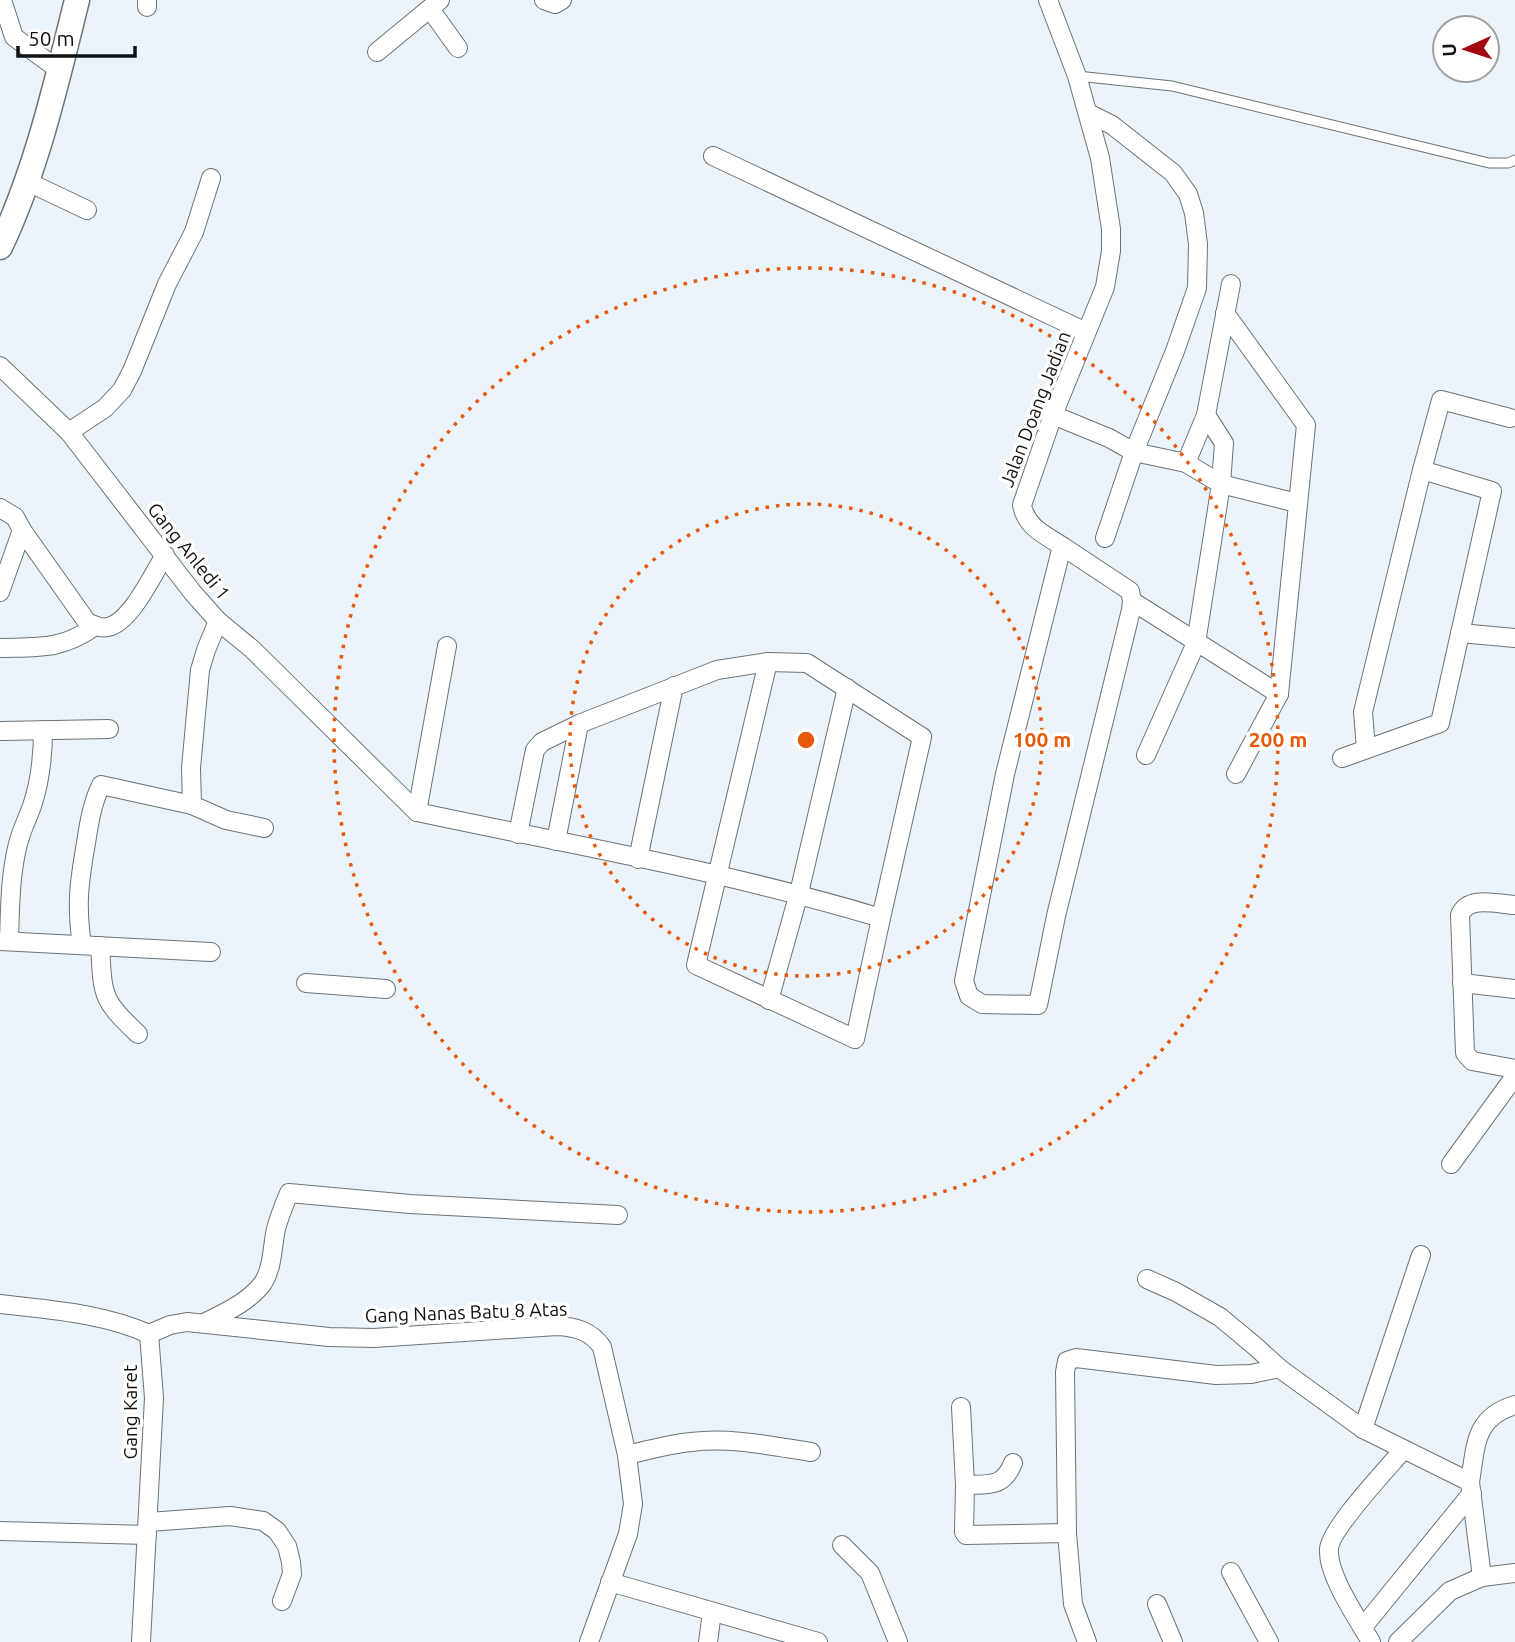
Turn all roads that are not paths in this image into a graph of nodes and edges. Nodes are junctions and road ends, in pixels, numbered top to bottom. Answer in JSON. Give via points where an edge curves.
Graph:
{"nodes":[{"id":1,"x":2,"y":0,"type":"edge"},
{"id":2,"x":77,"y":0,"type":"edge"},
{"id":3,"x":544,"y":0,"type":"edge"},
{"id":4,"x":562,"y":0,"type":"edge"},
{"id":5,"x":1048,"y":0,"type":"edge"},
{"id":6,"x":435,"y":4,"type":"edge"},
{"id":7,"x":7,"y":39,"type":"edge"},
{"id":8,"x":458,"y":48,"type":"dead end"},
{"id":9,"x":377,"y":52,"type":"dead end"},
{"id":10,"x":59,"y":70,"type":"junction"},
{"id":11,"x":1077,"y":76,"type":"junction"},
{"id":12,"x":1088,"y":113,"type":"junction"},
{"id":13,"x":713,"y":156,"type":"dead end"},
{"id":14,"x":1515,"y":160,"type":"edge"},
{"id":15,"x":211,"y":178,"type":"dead end"},
{"id":16,"x":26,"y":181,"type":"junction"},
{"id":17,"x":87,"y":210,"type":"dead end"},
{"id":18,"x":0,"y":247,"type":"edge"},
{"id":19,"x":1231,"y":284,"type":"dead end"},
{"id":20,"x":1225,"y":313,"type":"junction"},
{"id":21,"x":1086,"y":332,"type":"junction"},
{"id":22,"x":0,"y":366,"type":"edge"},
{"id":23,"x":1053,"y":415,"type":"junction"},
{"id":24,"x":1206,"y":415,"type":"junction"},
{"id":25,"x":1510,"y":418,"type":"dead end"},
{"id":26,"x":69,"y":432,"type":"junction"},
{"id":27,"x":1134,"y":452,"type":"junction"},
{"id":28,"x":1186,"y":463,"type":"junction"},
{"id":29,"x":1422,"y":470,"type":"junction"},
{"id":30,"x":1221,"y":484,"type":"junction"},
{"id":31,"x":1297,"y":503,"type":"junction"},
{"id":32,"x":0,"y":508,"type":"edge"},
{"id":33,"x":22,"y":530,"type":"junction"},
{"id":34,"x":1105,"y":538,"type":"dead end"},
{"id":35,"x":1062,"y":546,"type":"junction"},
{"id":36,"x":165,"y":555,"type":"junction"},
{"id":37,"x":0,"y":592,"type":"edge"},
{"id":38,"x":1132,"y":601,"type":"junction"},
{"id":39,"x":218,"y":621,"type":"junction"},
{"id":40,"x":95,"y":626,"type":"junction"},
{"id":41,"x":1460,"y":633,"type":"junction"},
{"id":42,"x":1515,"y":638,"type":"edge"},
{"id":43,"x":1196,"y":643,"type":"junction"},
{"id":44,"x":447,"y":646,"type":"dead end"},
{"id":45,"x":0,"y":648,"type":"edge"},
{"id":46,"x":768,"y":662,"type":"junction"},
{"id":47,"x":674,"y":686,"type":"junction"},
{"id":48,"x":847,"y":688,"type":"junction"},
{"id":49,"x":1279,"y":694,"type":"junction"},
{"id":50,"x":579,"y":724,"type":"junction"},
{"id":51,"x":109,"y":729,"type":"dead end"},
{"id":52,"x":43,"y":730,"type":"junction"},
{"id":53,"x":0,"y":731,"type":"edge"},
{"id":54,"x":1366,"y":749,"type":"junction"},
{"id":55,"x":1146,"y":755,"type":"dead end"},
{"id":56,"x":1342,"y":758,"type":"dead end"},
{"id":57,"x":1236,"y":774,"type":"dead end"},
{"id":58,"x":192,"y":804,"type":"junction"},
{"id":59,"x":417,"y":812,"type":"junction"},
{"id":60,"x":264,"y":828,"type":"dead end"},
{"id":61,"x":518,"y":834,"type":"junction"},
{"id":62,"x":556,"y":841,"type":"junction"},
{"id":63,"x":638,"y":859,"type":"junction"},
{"id":64,"x":717,"y":876,"type":"junction"},
{"id":65,"x":799,"y":893,"type":"junction"},
{"id":66,"x":1515,"y":905,"type":"edge"},
{"id":67,"x":881,"y":918,"type":"junction"},
{"id":68,"x":5,"y":941,"type":"edge"},
{"id":69,"x":91,"y":946,"type":"junction"},
{"id":70,"x":211,"y":952,"type":"dead end"},
{"id":71,"x":306,"y":983,"type":"dead end"},
{"id":72,"x":1462,"y":984,"type":"junction"},
{"id":73,"x":386,"y":989,"type":"dead end"},
{"id":74,"x":1515,"y":989,"type":"edge"},
{"id":75,"x":769,"y":999,"type":"junction"},
{"id":76,"x":138,"y":1034,"type":"dead end"},
{"id":77,"x":1515,"y":1069,"type":"edge"},
{"id":78,"x":1515,"y":1076,"type":"edge"},
{"id":79,"x":1451,"y":1164,"type":"dead end"},
{"id":80,"x":618,"y":1215,"type":"dead end"},
{"id":81,"x":1421,"y":1255,"type":"dead end"},
{"id":82,"x":1147,"y":1279,"type":"dead end"},
{"id":83,"x":0,"y":1304,"type":"edge"},
{"id":84,"x":204,"y":1323,"type":"junction"},
{"id":85,"x":149,"y":1334,"type":"junction"},
{"id":86,"x":1279,"y":1368,"type":"junction"},
{"id":87,"x":1515,"y":1405,"type":"edge"},
{"id":88,"x":961,"y":1407,"type":"dead end"},
{"id":89,"x":1363,"y":1429,"type":"junction"},
{"id":90,"x":1403,"y":1450,"type":"junction"},
{"id":91,"x":811,"y":1452,"type":"dead end"},
{"id":92,"x":627,"y":1455,"type":"junction"},
{"id":93,"x":1013,"y":1463,"type":"dead end"},
{"id":94,"x":965,"y":1485,"type":"junction"},
{"id":95,"x":1471,"y":1488,"type":"junction"},
{"id":96,"x":148,"y":1528,"type":"junction"},
{"id":97,"x":0,"y":1531,"type":"edge"},
{"id":98,"x":1067,"y":1533,"type":"junction"},
{"id":99,"x":842,"y":1545,"type":"dead end"},
{"id":100,"x":1231,"y":1572,"type":"dead end"},
{"id":101,"x":1515,"y":1573,"type":"edge"},
{"id":102,"x":1482,"y":1577,"type":"junction"},
{"id":103,"x":610,"y":1582,"type":"junction"},
{"id":104,"x":282,"y":1601,"type":"dead end"},
{"id":105,"x":1157,"y":1604,"type":"dead end"},
{"id":106,"x":712,"y":1612,"type":"junction"},
{"id":107,"x":1367,"y":1635,"type":"edge"},
{"id":108,"x":141,"y":1642,"type":"edge"},
{"id":109,"x":589,"y":1642,"type":"edge"},
{"id":110,"x":708,"y":1642,"type":"edge"},
{"id":111,"x":818,"y":1642,"type":"edge"},
{"id":112,"x":898,"y":1642,"type":"edge"},
{"id":113,"x":1087,"y":1642,"type":"edge"},
{"id":114,"x":1173,"y":1642,"type":"edge"},
{"id":115,"x":1269,"y":1642,"type":"edge"},
{"id":116,"x":1398,"y":1642,"type":"edge"}],
"edges":[{"from":1,"to":7,"type":"street"},
{"from":2,"to":10,"type":"street"},
{"from":3,"to":4,"type":"street","via":[[555,4]]},
{"from":5,"to":11,"type":"street","name":"Jalan Doang Jadian"},
{"from":6,"to":8,"type":"street"},
{"from":6,"to":9,"type":"street"},
{"from":7,"to":10,"type":"street"},
{"from":10,"to":16,"type":"street"},
{"from":11,"to":12,"type":"street","name":"Jalan Doang Jadian"},
{"from":11,"to":14,"type":"lane","via":[[1172,86],[1489,163]]},
{"from":12,"to":21,"type":"street","name":"Jalan Doang Jadian","via":[[1100,158],[1111,251],[1105,287]]},
{"from":12,"to":27,"type":"street","via":[[1112,125],[1173,173],[1188,194],[1194,213],[1197,288]]},
{"from":13,"to":21,"type":"street"},
{"from":15,"to":26,"type":"street","via":[[194,232],[167,284],[140,374],[105,408]]},
{"from":16,"to":17,"type":"street"},
{"from":16,"to":18,"type":"street"},
{"from":19,"to":20,"type":"street"},
{"from":20,"to":24,"type":"street"},
{"from":20,"to":31,"type":"street","via":[[1306,425]]},
{"from":21,"to":23,"type":"street","name":"Jalan Doang Jadian"},
{"from":22,"to":26,"type":"street","name":"Gang Anledi 1"},
{"from":23,"to":27,"type":"street"},
{"from":23,"to":35,"type":"street","name":"Jalan Doang Jadian","via":[[1022,505],[1026,520]]},
{"from":24,"to":28,"type":"street"},
{"from":24,"to":30,"type":"street","via":[[1224,443]]},
{"from":25,"to":29,"type":"street","via":[[1441,400]]},
{"from":26,"to":36,"type":"street","name":"Gang Anledi 1"},
{"from":27,"to":28,"type":"street"},
{"from":27,"to":34,"type":"street"},
{"from":28,"to":30,"type":"street"},
{"from":29,"to":41,"type":"street","via":[[1492,491]]},
{"from":29,"to":54,"type":"street","via":[[1363,712]]},
{"from":30,"to":31,"type":"street"},
{"from":30,"to":43,"type":"street"},
{"from":31,"to":49,"type":"street"},
{"from":32,"to":33,"type":"street","via":[[15,517]]},
{"from":33,"to":37,"type":"street"},
{"from":33,"to":40,"type":"street","via":[[87,622]]},
{"from":35,"to":38,"type":"street","name":"Jalan Doang Jadian","via":[[1122,584]]},
{"from":35,"to":38,"type":"street","via":[[1004,774],[964,981],[969,996],[982,1004],[1038,1005]]},
{"from":36,"to":39,"type":"street","name":"Gang Anledi 1"},
{"from":36,"to":40,"type":"street","via":[[121,620],[111,627]]},
{"from":38,"to":43,"type":"street","name":"Jalan Doang Jadian"},
{"from":39,"to":58,"type":"street","via":[[200,670]]},
{"from":39,"to":59,"type":"street","name":"Gang Anledi 1"},
{"from":40,"to":45,"type":"street","via":[[69,642]]},
{"from":41,"to":42,"type":"street"},
{"from":41,"to":54,"type":"street","via":[[1440,723]]},
{"from":43,"to":49,"type":"street","name":"Jalan Doang Jadian"},
{"from":43,"to":55,"type":"street"},
{"from":44,"to":59,"type":"street"},
{"from":46,"to":47,"type":"street","via":[[717,670]]},
{"from":46,"to":48,"type":"street","via":[[807,663]]},
{"from":46,"to":64,"type":"street"},
{"from":47,"to":50,"type":"street"},
{"from":47,"to":63,"type":"street"},
{"from":48,"to":65,"type":"street"},
{"from":48,"to":67,"type":"street","via":[[922,737]]},
{"from":49,"to":57,"type":"street"},
{"from":50,"to":61,"type":"street","via":[[535,750]]},
{"from":50,"to":62,"type":"street"},
{"from":51,"to":52,"type":"street"},
{"from":52,"to":53,"type":"street"},
{"from":52,"to":68,"type":"street","via":[[32,807],[17,845]]},
{"from":54,"to":56,"type":"street"},
{"from":58,"to":60,"type":"street","via":[[226,820]]},
{"from":58,"to":69,"type":"street","via":[[101,785],[93,801],[79,879],[78,919]]},
{"from":59,"to":61,"type":"street"},
{"from":61,"to":62,"type":"street"},
{"from":62,"to":63,"type":"street"},
{"from":63,"to":64,"type":"street"},
{"from":64,"to":65,"type":"street"},
{"from":64,"to":75,"type":"street","via":[[696,965]]},
{"from":65,"to":67,"type":"street"},
{"from":65,"to":75,"type":"street"},
{"from":66,"to":72,"type":"street","via":[[1473,902],[1464,907],[1460,915]]},
{"from":67,"to":75,"type":"street","via":[[855,1039]]},
{"from":68,"to":69,"type":"street"},
{"from":69,"to":70,"type":"street"},
{"from":69,"to":76,"type":"street","via":[[108,1004]]},
{"from":71,"to":73,"type":"street"},
{"from":72,"to":74,"type":"street"},
{"from":72,"to":77,"type":"street","via":[[1466,1056]]},
{"from":78,"to":79,"type":"street"},
{"from":80,"to":84,"type":"street","via":[[289,1193],[264,1282],[252,1295]]},
{"from":81,"to":89,"type":"street"},
{"from":82,"to":86,"type":"street","via":[[1220,1317]]},
{"from":83,"to":85,"type":"street","via":[[89,1315]]},
{"from":84,"to":85,"type":"street","name":"Gang Nanas Batu 8 Atas","via":[[170,1325]]},
{"from":84,"to":92,"type":"street","name":"Gang Nanas Batu 8 Atas","via":[[374,1338],[575,1327],[596,1338],[602,1347]]},
{"from":85,"to":96,"type":"street","name":"Gang Karet","via":[[154,1398]]},
{"from":86,"to":89,"type":"street"},
{"from":86,"to":98,"type":"street","via":[[1216,1376],[1076,1358],[1068,1361]]},
{"from":87,"to":95,"type":"street","via":[[1494,1413],[1480,1430]]},
{"from":88,"to":94,"type":"street"},
{"from":89,"to":90,"type":"street"},
{"from":90,"to":95,"type":"street"},
{"from":90,"to":107,"type":"street","via":[[1338,1528],[1328,1551],[1336,1579]]},
{"from":91,"to":92,"type":"street","via":[[716,1441]]},
{"from":92,"to":103,"type":"street","name":"Gang Nanas Batu 8 Atas","via":[[633,1504],[628,1534]]},
{"from":93,"to":94,"type":"street","via":[[1006,1478],[997,1483]]},
{"from":94,"to":98,"type":"street","via":[[966,1535]]},
{"from":95,"to":102,"type":"street"},
{"from":95,"to":107,"type":"street"},
{"from":96,"to":97,"type":"street"},
{"from":96,"to":104,"type":"street","via":[[230,1516],[263,1521],[287,1546],[292,1562]]},
{"from":96,"to":108,"type":"street","name":"Gang Karet"},
{"from":98,"to":113,"type":"street","via":[[1073,1604]]},
{"from":99,"to":112,"type":"street","via":[[870,1573]]},
{"from":100,"to":115,"type":"street"},
{"from":101,"to":102,"type":"street"},
{"from":102,"to":116,"type":"street","via":[[1446,1593]]},
{"from":103,"to":106,"type":"street"},
{"from":103,"to":109,"type":"street","name":"Gang Nanas Batu 8 Atas"},
{"from":105,"to":114,"type":"street"},
{"from":106,"to":110,"type":"street"},
{"from":106,"to":111,"type":"street"}]}
